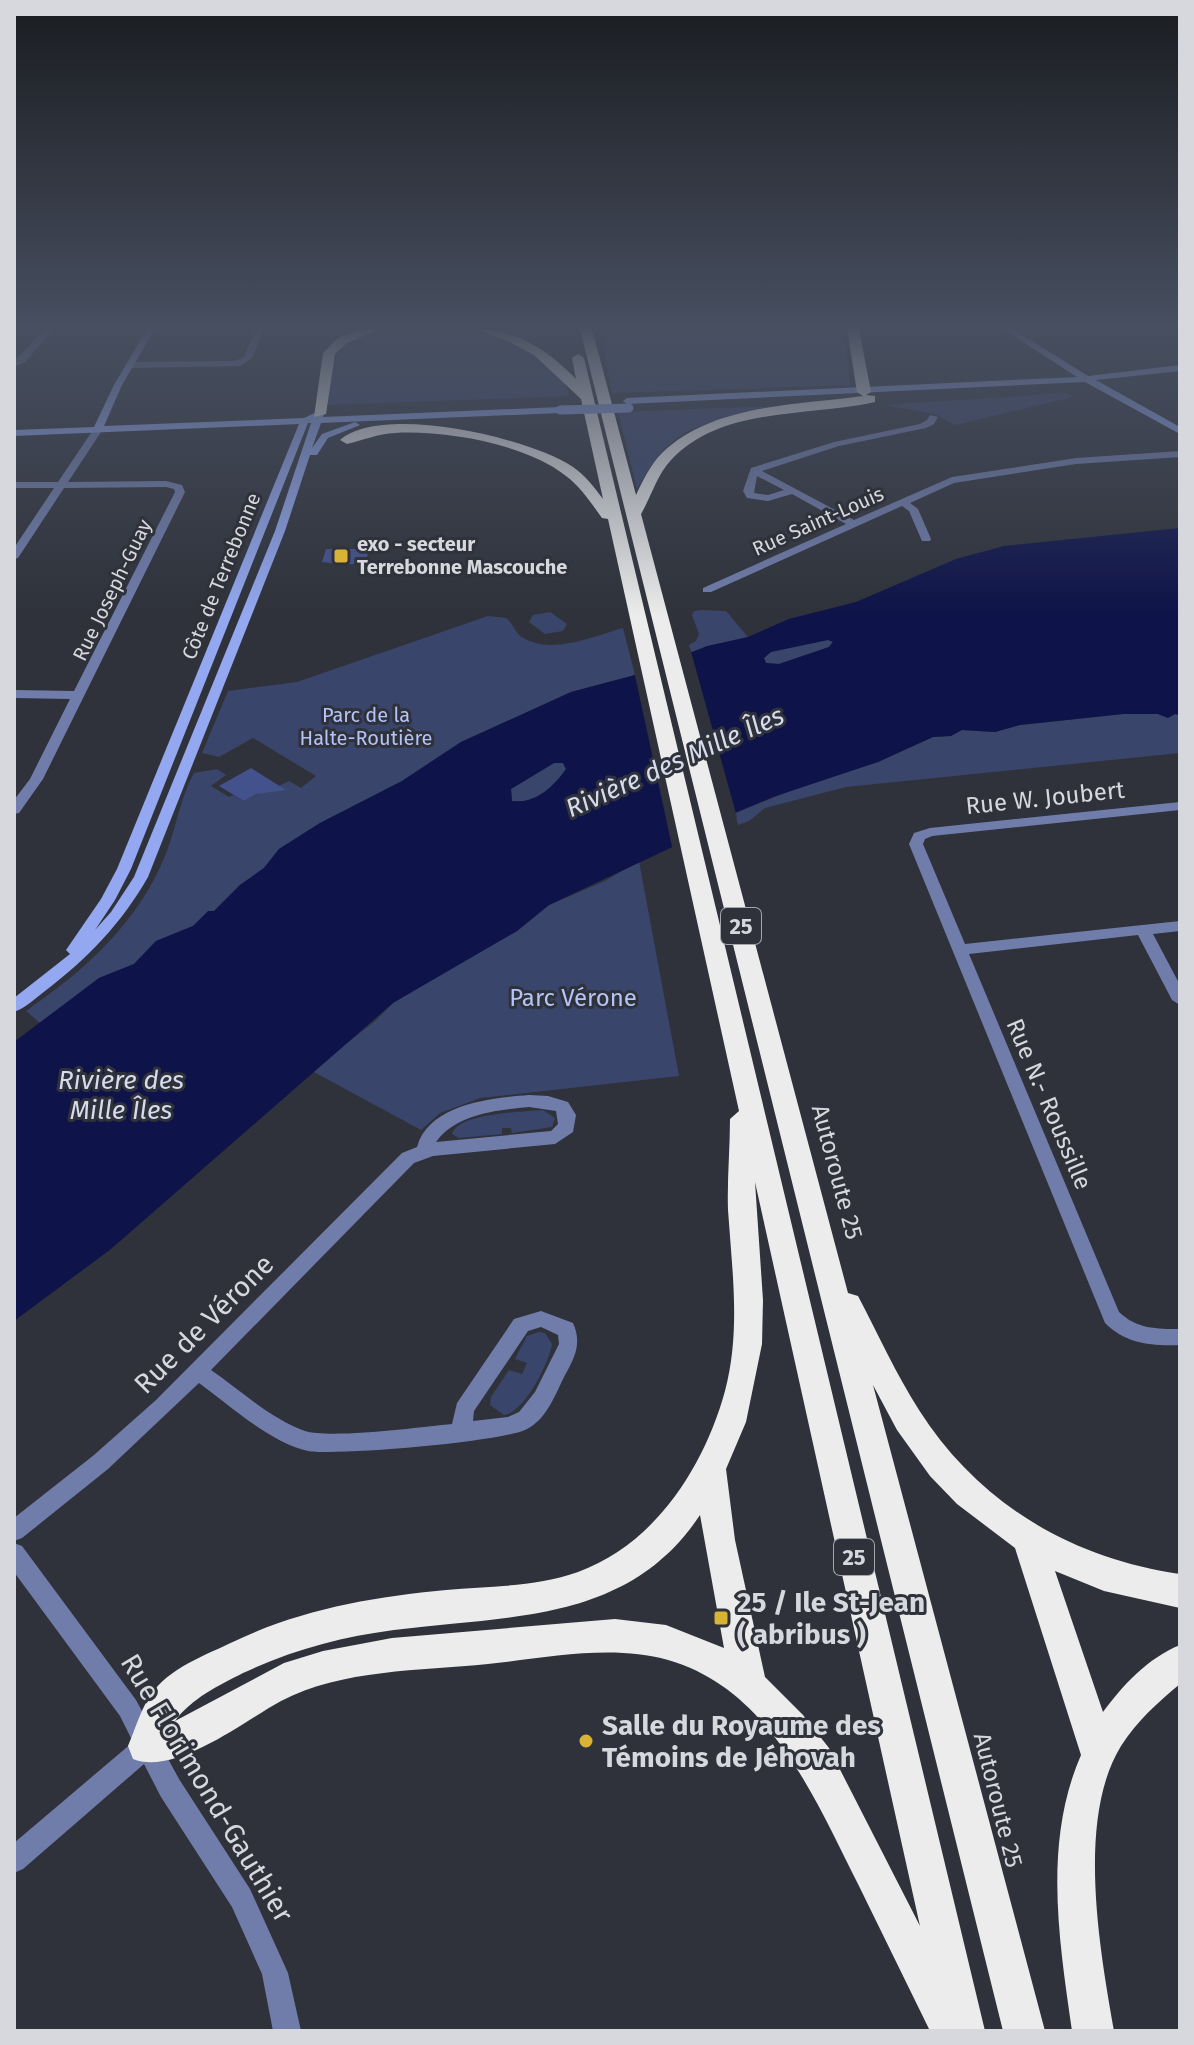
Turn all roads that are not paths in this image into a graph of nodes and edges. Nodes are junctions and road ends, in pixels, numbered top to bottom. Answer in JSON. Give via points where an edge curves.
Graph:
{"nodes":[{"id":1,"x":138,"y":424,"type":"edge"},
{"id":2,"x":164,"y":424,"type":"edge"},
{"id":3,"x":304,"y":424,"type":"edge"},
{"id":4,"x":317,"y":424,"type":"edge"},
{"id":5,"x":358,"y":424,"type":"edge"},
{"id":6,"x":591,"y":424,"type":"edge"},
{"id":7,"x":612,"y":424,"type":"edge"},
{"id":8,"x":730,"y":424,"type":"edge"},
{"id":9,"x":926,"y":424,"type":"edge"},
{"id":10,"x":100,"y":426,"type":"junction"},
{"id":11,"x":18,"y":430,"type":"edge"},
{"id":12,"x":347,"y":440,"type":"dead end"},
{"id":13,"x":1180,"y":454,"type":"edge"},
{"id":14,"x":754,"y":470,"type":"junction"},
{"id":15,"x":62,"y":483,"type":"junction"},
{"id":16,"x":14,"y":485,"type":"edge"},
{"id":17,"x":297,"y":486,"type":"junction"},
{"id":18,"x":793,"y":491,"type":"junction"},
{"id":19,"x":903,"y":503,"type":"junction"},
{"id":20,"x":634,"y":514,"type":"junction"},
{"id":21,"x":614,"y":524,"type":"junction"},
{"id":22,"x":856,"y":525,"type":"junction"},
{"id":23,"x":926,"y":539,"type":"dead end"},
{"id":24,"x":19,"y":541,"type":"edge"},
{"id":25,"x":14,"y":556,"type":"edge"},
{"id":26,"x":707,"y":590,"type":"dead end"},
{"id":27,"x":14,"y":694,"type":"edge"},
{"id":28,"x":80,"y":695,"type":"junction"},
{"id":29,"x":167,"y":762,"type":"junction"},
{"id":30,"x":187,"y":762,"type":"junction"},
{"id":31,"x":1180,"y":806,"type":"edge"},
{"id":32,"x":14,"y":810,"type":"edge"},
{"id":33,"x":917,"y":839,"type":"joint"},
{"id":34,"x":1180,"y":926,"type":"edge"},
{"id":35,"x":1143,"y":930,"type":"junction"},
{"id":36,"x":958,"y":950,"type":"junction"},
{"id":37,"x":58,"y":971,"type":"junction"},
{"id":38,"x":1180,"y":1000,"type":"edge"},
{"id":39,"x":14,"y":1006,"type":"edge"},
{"id":40,"x":744,"y":1084,"type":"junction"},
{"id":41,"x":425,"y":1151,"type":"junction"},
{"id":42,"x":829,"y":1267,"type":"junction"},
{"id":43,"x":1180,"y":1337,"type":"edge"},
{"id":44,"x":198,"y":1372,"type":"junction"},
{"id":45,"x":462,"y":1431,"type":"junction"},
{"id":46,"x":710,"y":1467,"type":"junction"},
{"id":47,"x":14,"y":1531,"type":"edge"},
{"id":48,"x":1028,"y":1538,"type":"junction"},
{"id":49,"x":14,"y":1554,"type":"edge"},
{"id":50,"x":1180,"y":1591,"type":"edge"},
{"id":51,"x":1180,"y":1662,"type":"edge"},
{"id":52,"x":749,"y":1686,"type":"junction"},
{"id":53,"x":146,"y":1746,"type":"junction"},
{"id":54,"x":1098,"y":1753,"type":"junction"},
{"id":55,"x":14,"y":1860,"type":"edge"},
{"id":56,"x":287,"y":2031,"type":"edge"},
{"id":57,"x":952,"y":2031,"type":"edge"},
{"id":58,"x":964,"y":2031,"type":"edge"},
{"id":59,"x":1024,"y":2031,"type":"edge"},
{"id":60,"x":1093,"y":2031,"type":"edge"}],
"edges":[{"from":1,"to":10,"type":"main road"},
{"from":2,"to":10,"type":"main road"},
{"from":3,"to":29,"type":"main road","name":"Côte de Terrebonne"},
{"from":4,"to":17,"type":"main road","name":"Côte de Terrebonne"},
{"from":5,"to":17,"type":"main road","via":[[318,444]]},
{"from":6,"to":21,"type":"highway","number":"25"},
{"from":7,"to":20,"type":"highway","name":"Autoroute 25","number":"25"},
{"from":8,"to":20,"type":"highway","via":[[695,435],[663,460]]},
{"from":9,"to":14,"type":"street"},
{"from":10,"to":11,"type":"main road"},
{"from":10,"to":15,"type":"street"},
{"from":12,"to":21,"type":"highway","via":[[375,431],[422,431],[518,446],[571,473]]},
{"from":13,"to":19,"type":"street","name":"Rue Saint-Louis","via":[[980,473],[945,482]]},
{"from":14,"to":18,"type":"street"},
{"from":14,"to":18,"type":"street","via":[[751,496]]},
{"from":15,"to":16,"type":"street"},
{"from":15,"to":24,"type":"street"},
{"from":15,"to":28,"type":"street","name":"Rue Joseph-Guay","via":[[166,484],[180,492]]},
{"from":17,"to":30,"type":"main road","name":"Côte de Terrebonne"},
{"from":18,"to":22,"type":"street"},
{"from":19,"to":22,"type":"street","name":"Rue Saint-Louis"},
{"from":19,"to":23,"type":"street","via":[[913,509]]},
{"from":20,"to":42,"type":"highway","name":"Autoroute 25","number":"25"},
{"from":21,"to":40,"type":"highway","number":"25"},
{"from":22,"to":26,"type":"street","name":"Rue Saint-Louis"},
{"from":24,"to":25,"type":"street"},
{"from":27,"to":28,"type":"street"},
{"from":28,"to":32,"type":"street","name":"Rue Joseph-Guay"},
{"from":29,"to":30,"type":"main road"},
{"from":29,"to":37,"type":"main road","name":"Côte de Terrebonne","via":[[117,884]]},
{"from":30,"to":37,"type":"main road","name":"Côte de Terrebonne","via":[[136,887],[97,938]]},
{"from":31,"to":33,"type":"street","name":"Rue W. Joubert","via":[[930,832]]},
{"from":33,"to":36,"type":"street","name":"Rue N.- Roussille"},
{"from":34,"to":35,"type":"street"},
{"from":35,"to":36,"type":"street"},
{"from":35,"to":38,"type":"street"},
{"from":36,"to":43,"type":"street","name":"Rue N.- Roussille","via":[[1112,1317],[1134,1334]]},
{"from":37,"to":39,"type":"main road","name":"Côte de Terrebonne"},
{"from":40,"to":46,"type":"highway","via":[[741,1208],[750,1338],[734,1410]]},
{"from":40,"to":58,"type":"highway","number":"25"},
{"from":41,"to":41,"type":"street","name":"Rue de Vérone","via":[[555,1137],[567,1127],[567,1115],[562,1106],[543,1100],[485,1106],[439,1126],[428,1135]]},
{"from":41,"to":44,"type":"street","name":"Rue de Vérone","via":[[403,1162]]},
{"from":42,"to":48,"type":"highway","via":[[920,1438],[965,1489]]},
{"from":42,"to":59,"type":"highway","name":"Autoroute 25","number":"25"},
{"from":44,"to":45,"type":"street","via":[[307,1442]]},
{"from":44,"to":47,"type":"street","name":"Rue de Vérone","via":[[101,1462]]},
{"from":45,"to":45,"type":"street","via":[[516,1425],[528,1417],[564,1357],[570,1340],[566,1329],[541,1319],[521,1325],[464,1409]]},
{"from":46,"to":52,"type":"highway"},
{"from":46,"to":53,"type":"highway","via":[[664,1534],[598,1581],[534,1599],[381,1614],[286,1636],[215,1669],[170,1700]]},
{"from":48,"to":50,"type":"highway","via":[[1112,1576]]},
{"from":48,"to":54,"type":"highway"},
{"from":49,"to":53,"type":"street","name":"Rue Florimond-Gauthier","via":[[128,1708]]},
{"from":51,"to":54,"type":"highway","via":[[1135,1699]]},
{"from":52,"to":53,"type":"highway","via":[[689,1649],[639,1638],[397,1655],[300,1675],[181,1737]]},
{"from":52,"to":57,"type":"highway","via":[[789,1725],[827,1778]]},
{"from":53,"to":55,"type":"street"},
{"from":53,"to":56,"type":"street","name":"Rue Florimond-Gauthier","via":[[254,1923],[275,1973]]},
{"from":54,"to":60,"type":"highway","via":[[1080,1806],[1075,1858]]}]}
